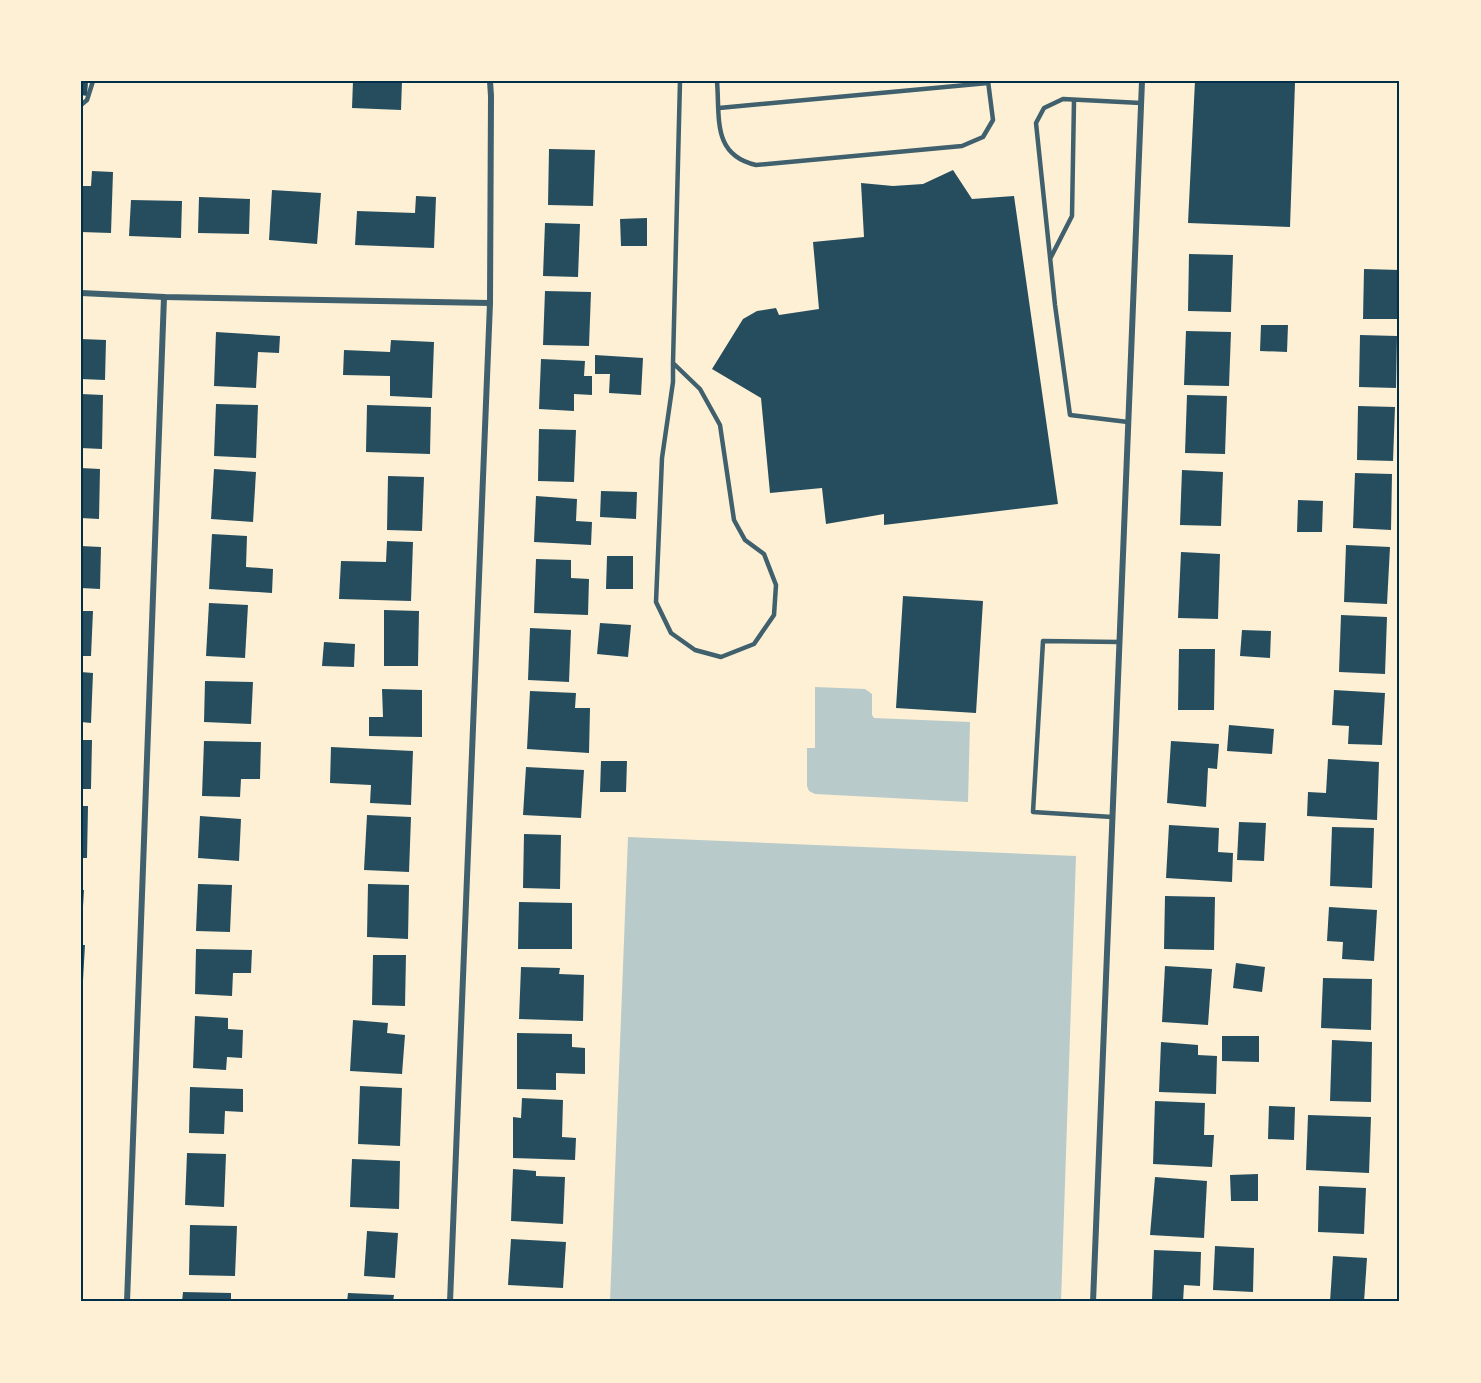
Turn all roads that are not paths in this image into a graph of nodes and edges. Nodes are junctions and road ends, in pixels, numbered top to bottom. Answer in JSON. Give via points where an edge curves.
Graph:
{"nodes":[{"id":1,"x":93,"y":81,"type":"edge"},
{"id":2,"x":490,"y":81,"type":"edge"},
{"id":3,"x":680,"y":81,"type":"edge"},
{"id":4,"x":717,"y":81,"type":"edge"},
{"id":5,"x":1142,"y":81,"type":"edge"},
{"id":6,"x":988,"y":82,"type":"edge"},
{"id":7,"x":1074,"y":100,"type":"junction"},
{"id":8,"x":1141,"y":103,"type":"junction"},
{"id":9,"x":81,"y":105,"type":"edge"},
{"id":10,"x":719,"y":108,"type":"junction"},
{"id":11,"x":1050,"y":258,"type":"junction"},
{"id":12,"x":81,"y":293,"type":"edge"},
{"id":13,"x":164,"y":297,"type":"junction"},
{"id":14,"x":490,"y":303,"type":"junction"},
{"id":15,"x":673,"y":363,"type":"junction"},
{"id":16,"x":1128,"y":422,"type":"junction"},
{"id":17,"x":1119,"y":642,"type":"junction"},
{"id":18,"x":1112,"y":817,"type":"junction"},
{"id":19,"x":127,"y":1302,"type":"edge"},
{"id":20,"x":450,"y":1302,"type":"edge"},
{"id":21,"x":1093,"y":1302,"type":"edge"}],
"edges":[{"from":1,"to":9,"type":"lane","via":[[87,100]]},
{"from":2,"to":14,"type":"street"},
{"from":3,"to":15,"type":"lane"},
{"from":4,"to":10,"type":"lane"},
{"from":5,"to":8,"type":"street"},
{"from":6,"to":10,"type":"lane"},
{"from":6,"to":10,"type":"lane","via":[[993,120],[983,137],[962,146],[756,165],[742,162],[725,147]]},
{"from":7,"to":8,"type":"lane"},
{"from":7,"to":11,"type":"lane","via":[[1072,216]]},
{"from":7,"to":11,"type":"lane","via":[[1063,99],[1044,108],[1036,123]]},
{"from":8,"to":16,"type":"street"},
{"from":11,"to":16,"type":"lane","via":[[1070,415]]},
{"from":12,"to":13,"type":"street"},
{"from":13,"to":14,"type":"street"},
{"from":13,"to":19,"type":"street"},
{"from":14,"to":20,"type":"street"},
{"from":15,"to":15,"type":"lane","via":[[662,459],[656,602],[670,633],[695,650],[721,657],[754,644],[774,615],[777,585],[764,554],[745,540],[734,520],[720,425],[700,389]]},
{"from":16,"to":17,"type":"street"},
{"from":17,"to":18,"type":"street"},
{"from":17,"to":18,"type":"lane","via":[[1043,641],[1033,812]]},
{"from":18,"to":21,"type":"street"}]}
